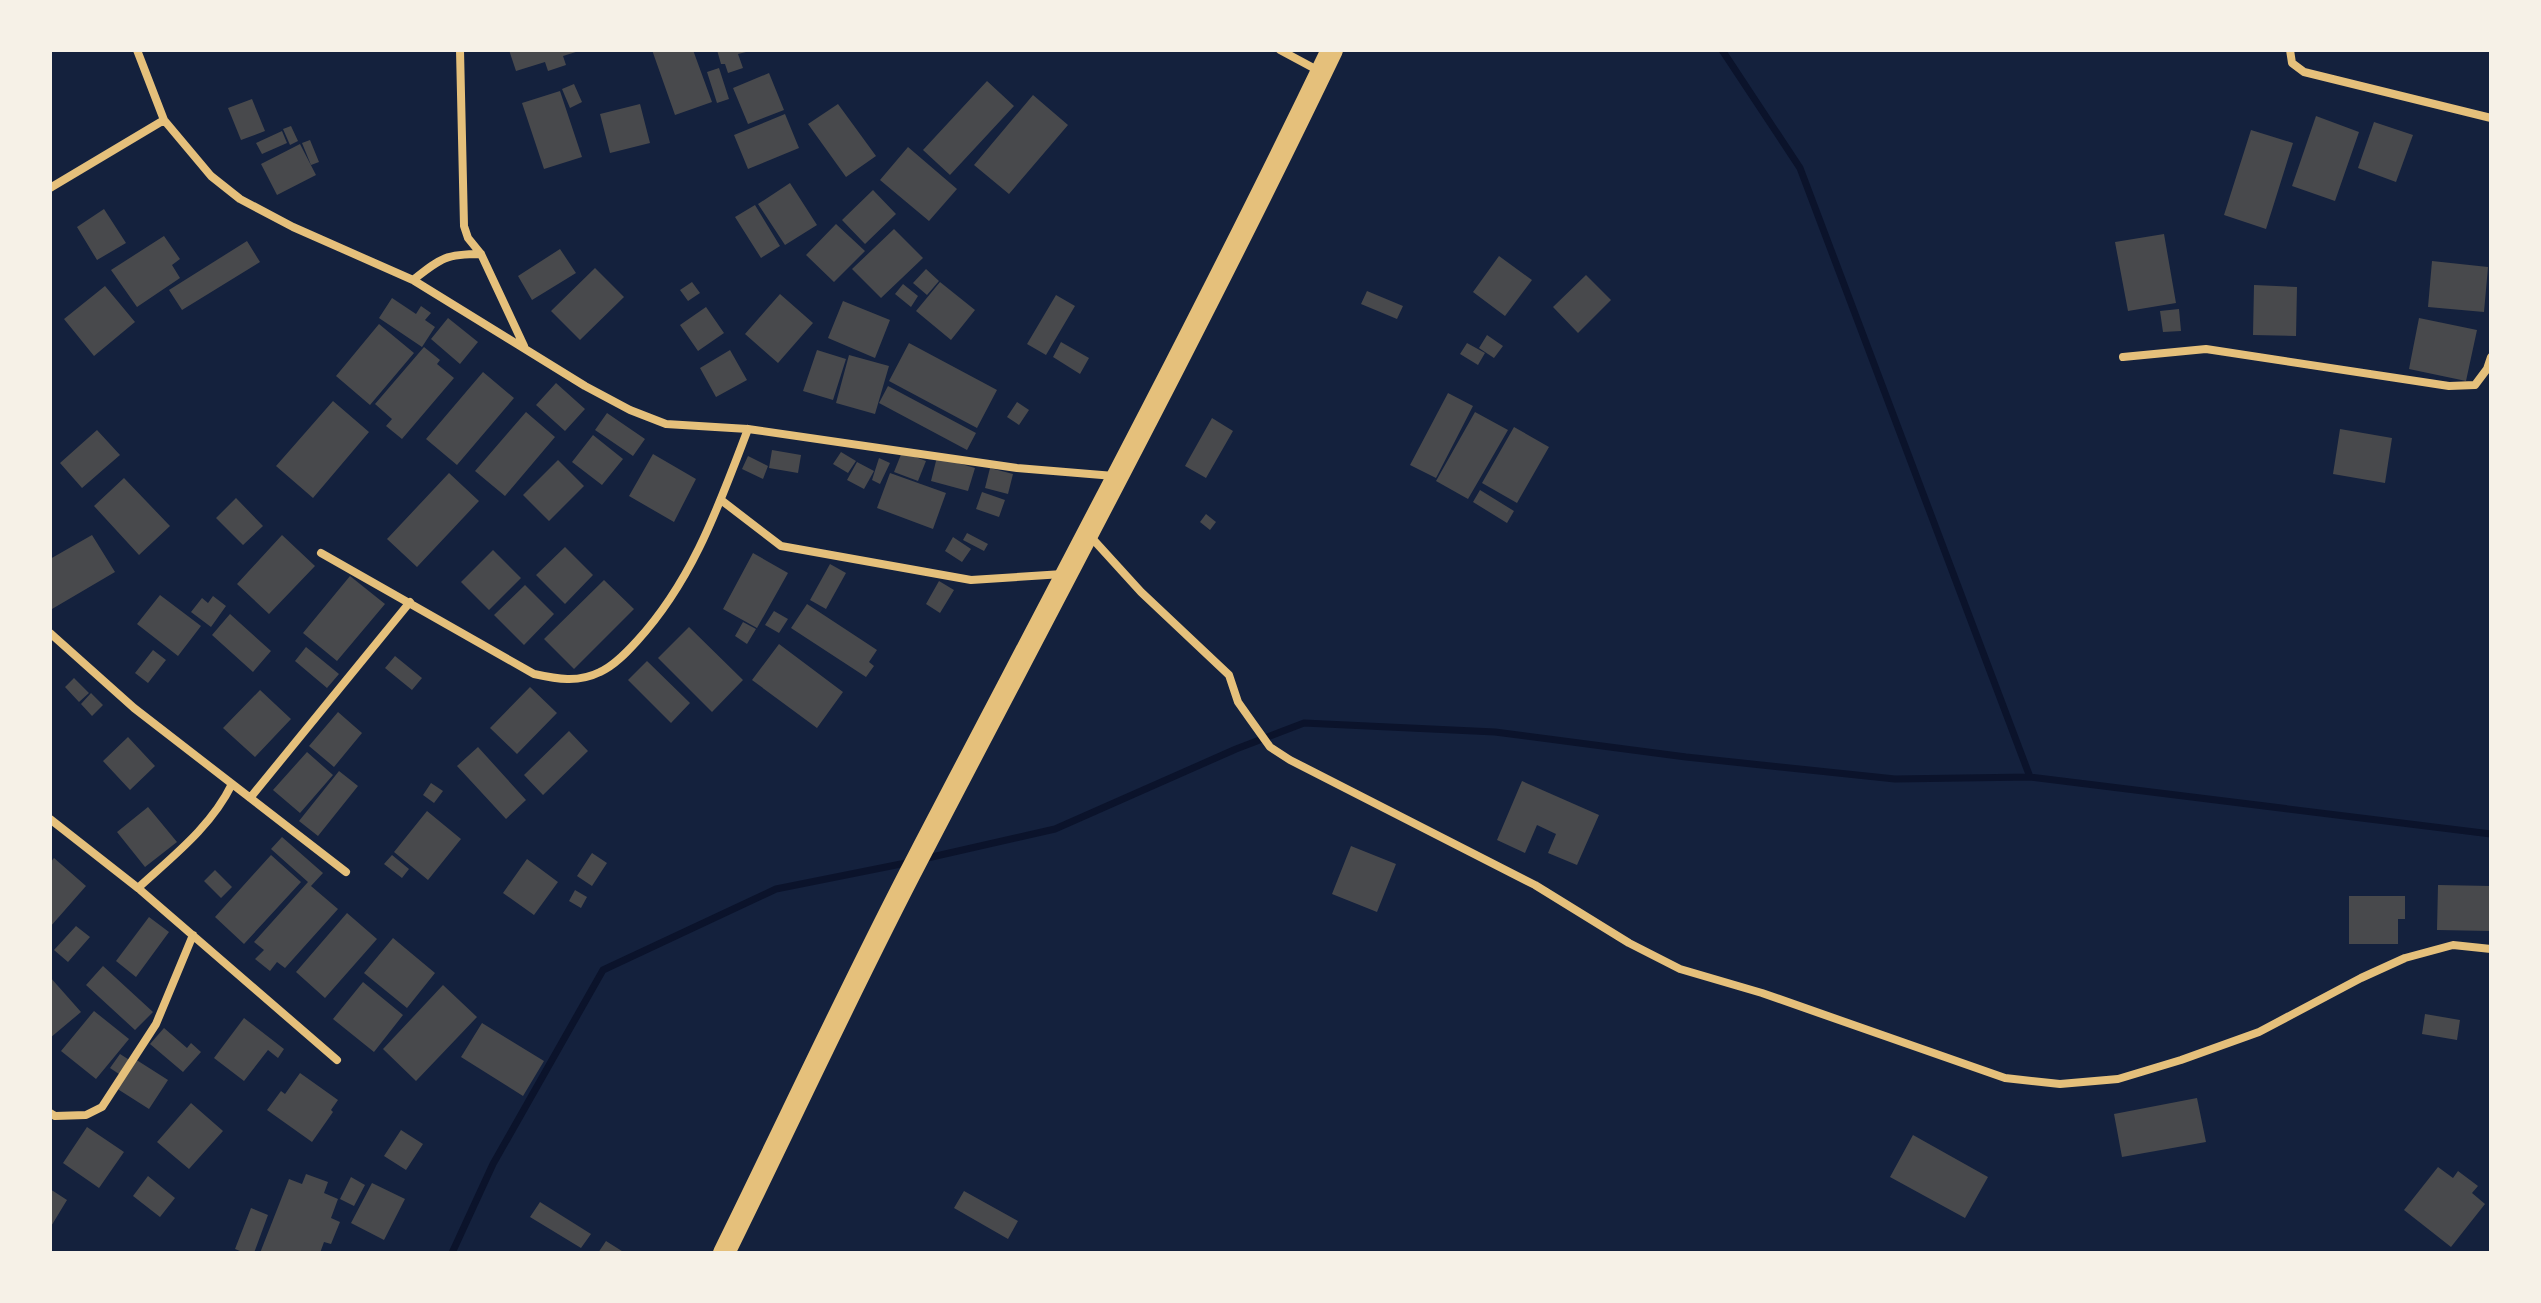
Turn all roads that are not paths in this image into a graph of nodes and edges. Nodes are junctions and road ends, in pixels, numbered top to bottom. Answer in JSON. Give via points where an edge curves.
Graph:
{"nodes":[{"id":1,"x":137,"y":50,"type":"edge"},
{"id":2,"x":460,"y":50,"type":"edge"},
{"id":3,"x":1280,"y":50,"type":"edge"},
{"id":4,"x":1332,"y":50,"type":"edge"},
{"id":5,"x":2290,"y":50,"type":"edge"},
{"id":6,"x":1321,"y":73,"type":"junction"},
{"id":7,"x":2491,"y":118,"type":"edge"},
{"id":8,"x":164,"y":120,"type":"junction"},
{"id":9,"x":50,"y":188,"type":"edge"},
{"id":10,"x":481,"y":254,"type":"junction"},
{"id":11,"x":413,"y":280,"type":"junction"},
{"id":12,"x":525,"y":349,"type":"junction"},
{"id":13,"x":2123,"y":357,"type":"dead end"},
{"id":14,"x":2491,"y":357,"type":"edge"},
{"id":15,"x":748,"y":429,"type":"junction"},
{"id":16,"x":1120,"y":477,"type":"junction"},
{"id":17,"x":721,"y":500,"type":"junction"},
{"id":18,"x":1089,"y":534,"type":"junction"},
{"id":19,"x":321,"y":553,"type":"dead end"},
{"id":20,"x":1068,"y":574,"type":"junction"},
{"id":21,"x":410,"y":602,"type":"junction"},
{"id":22,"x":50,"y":633,"type":"edge"},
{"id":23,"x":232,"y":784,"type":"junction"},
{"id":24,"x":250,"y":798,"type":"junction"},
{"id":25,"x":50,"y":819,"type":"edge"},
{"id":26,"x":346,"y":872,"type":"dead end"},
{"id":27,"x":138,"y":888,"type":"junction"},
{"id":28,"x":193,"y":935,"type":"junction"},
{"id":29,"x":2491,"y":949,"type":"edge"},
{"id":30,"x":337,"y":1060,"type":"dead end"},
{"id":31,"x":50,"y":1113,"type":"edge"},
{"id":32,"x":724,"y":1253,"type":"edge"}],
"edges":[{"from":1,"to":8,"type":"street"},
{"from":2,"to":10,"type":"street","via":[[464,226]]},
{"from":3,"to":6,"type":"street"},
{"from":4,"to":6,"type":"highway"},
{"from":5,"to":7,"type":"street","via":[[2292,63],[2304,72]]},
{"from":6,"to":16,"type":"highway"},
{"from":8,"to":9,"type":"street"},
{"from":8,"to":11,"type":"street","via":[[211,176],[240,199]]},
{"from":10,"to":11,"type":"street","via":[[440,258]]},
{"from":10,"to":12,"type":"street"},
{"from":11,"to":12,"type":"street"},
{"from":12,"to":15,"type":"street","via":[[607,398],[666,424]]},
{"from":13,"to":14,"type":"street","via":[[2206,349],[2449,386],[2475,385]]},
{"from":15,"to":16,"type":"street","via":[[1017,468]]},
{"from":15,"to":17,"type":"street"},
{"from":16,"to":18,"type":"highway"},
{"from":17,"to":20,"type":"street","via":[[781,546],[971,580]]},
{"from":17,"to":21,"type":"street","via":[[686,575],[651,626],[600,673],[567,681],[534,674]]},
{"from":18,"to":20,"type":"highway"},
{"from":18,"to":29,"type":"street","via":[[1229,675],[1238,702],[1270,747],[1290,760],[1535,885],[1680,969],[2005,1078],[2060,1084],[2118,1079],[2259,1032],[2405,958],[2453,945]]},
{"from":19,"to":21,"type":"street"},
{"from":20,"to":32,"type":"highway","via":[[916,861]]},
{"from":21,"to":24,"type":"street"},
{"from":22,"to":23,"type":"street","via":[[134,708]]},
{"from":23,"to":24,"type":"street"},
{"from":23,"to":27,"type":"street","via":[[223,804],[200,830]]},
{"from":24,"to":26,"type":"street"},
{"from":25,"to":27,"type":"street"},
{"from":27,"to":28,"type":"street"},
{"from":28,"to":30,"type":"street"},
{"from":28,"to":31,"type":"street","via":[[156,1024],[102,1107],[86,1115]]}]}
